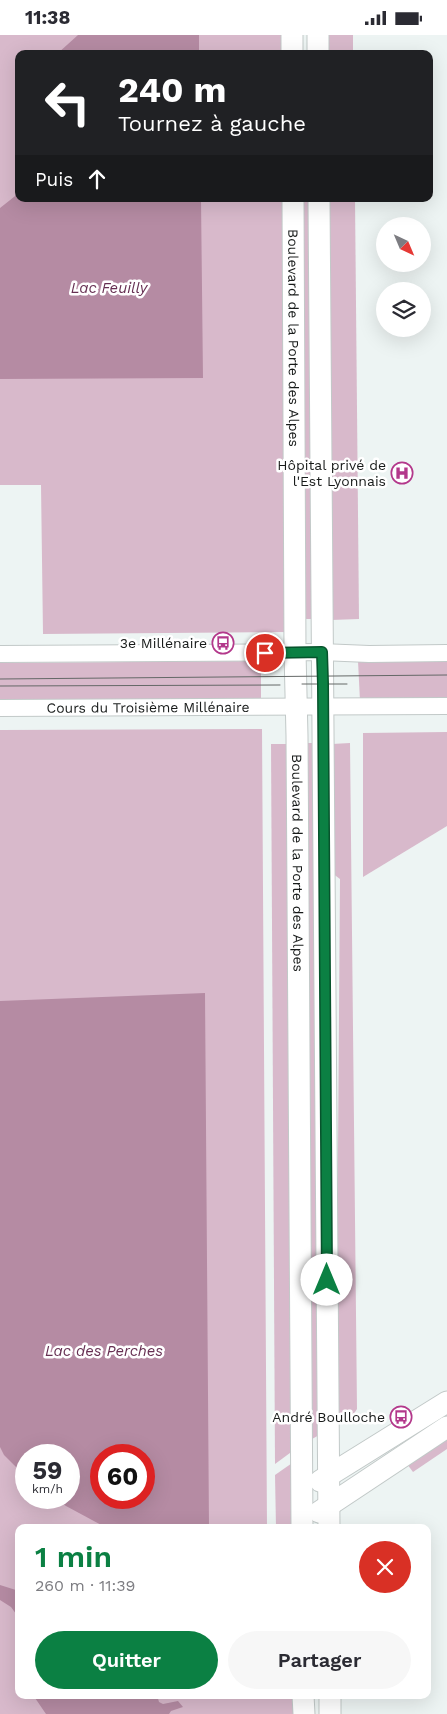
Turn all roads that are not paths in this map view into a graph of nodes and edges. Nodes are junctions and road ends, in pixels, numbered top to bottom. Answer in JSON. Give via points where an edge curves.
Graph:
{"nodes":[{"id":1,"x":292,"y":35,"type":"edge"},
{"id":2,"x":318,"y":35,"type":"edge"},
{"id":3,"x":292,"y":50,"type":"edge"},
{"id":4,"x":318,"y":50,"type":"edge"},
{"id":5,"x":293,"y":202,"type":"edge"},
{"id":6,"x":319,"y":202,"type":"edge"},
{"id":7,"x":294,"y":652,"type":"junction"},
{"id":8,"x":322,"y":652,"type":"junction"},
{"id":9,"x":447,"y":653,"type":"edge"},
{"id":10,"x":0,"y":654,"type":"edge"},
{"id":11,"x":447,"y":706,"type":"edge"},
{"id":12,"x":323,"y":707,"type":"junction"},
{"id":13,"x":0,"y":708,"type":"edge"},
{"id":14,"x":296,"y":708,"type":"junction"},
{"id":15,"x":447,"y":1402,"type":"edge"},
{"id":16,"x":447,"y":1427,"type":"edge"},
{"id":17,"x":328,"y":1476,"type":"junction"},
{"id":18,"x":301,"y":1493,"type":"junction"},
{"id":19,"x":328,"y":1506,"type":"junction"},
{"id":20,"x":302,"y":1524,"type":"edge"},
{"id":21,"x":303,"y":1524,"type":"edge"},
{"id":22,"x":328,"y":1524,"type":"edge"},
{"id":23,"x":304,"y":1699,"type":"edge"},
{"id":24,"x":330,"y":1699,"type":"edge"},
{"id":25,"x":304,"y":1714,"type":"edge"},
{"id":26,"x":330,"y":1714,"type":"edge"}],
"edges":[{"from":1,"to":3,"type":"main road"},
{"from":2,"to":4,"type":"main road"},
{"from":5,"to":7,"type":"main road","name":"Boulevard de la Porte des Alpes"},
{"from":6,"to":8,"type":"main road","name":"Boulevard de la Porte des Alpes"},
{"from":7,"to":8,"type":"street"},
{"from":7,"to":10,"type":"street"},
{"from":7,"to":14,"type":"main road","name":"Boulevard de la Porte des Alpes"},
{"from":8,"to":9,"type":"street"},
{"from":8,"to":12,"type":"main road","name":"Boulevard de la Porte des Alpes"},
{"from":11,"to":12,"type":"street","name":"Cours du Troisième Millénaire"},
{"from":12,"to":14,"type":"street","name":"Cours du Troisième Millénaire"},
{"from":12,"to":17,"type":"main road","name":"Boulevard de la Porte des Alpes"},
{"from":13,"to":14,"type":"street","name":"Cours du Troisième Millénaire"},
{"from":14,"to":18,"type":"main road","name":"Boulevard de la Porte des Alpes"},
{"from":15,"to":17,"type":"main road"},
{"from":16,"to":19,"type":"main road"},
{"from":17,"to":18,"type":"main road"},
{"from":17,"to":19,"type":"main road","name":"Boulevard de la Porte des Alpes"},
{"from":18,"to":20,"type":"main road","name":"Boulevard de la Porte des Alpes"},
{"from":19,"to":21,"type":"main road"},
{"from":19,"to":22,"type":"main road","name":"Boulevard de la Porte des Alpes"},
{"from":23,"to":25,"type":"main road"},
{"from":24,"to":26,"type":"main road"}]}
